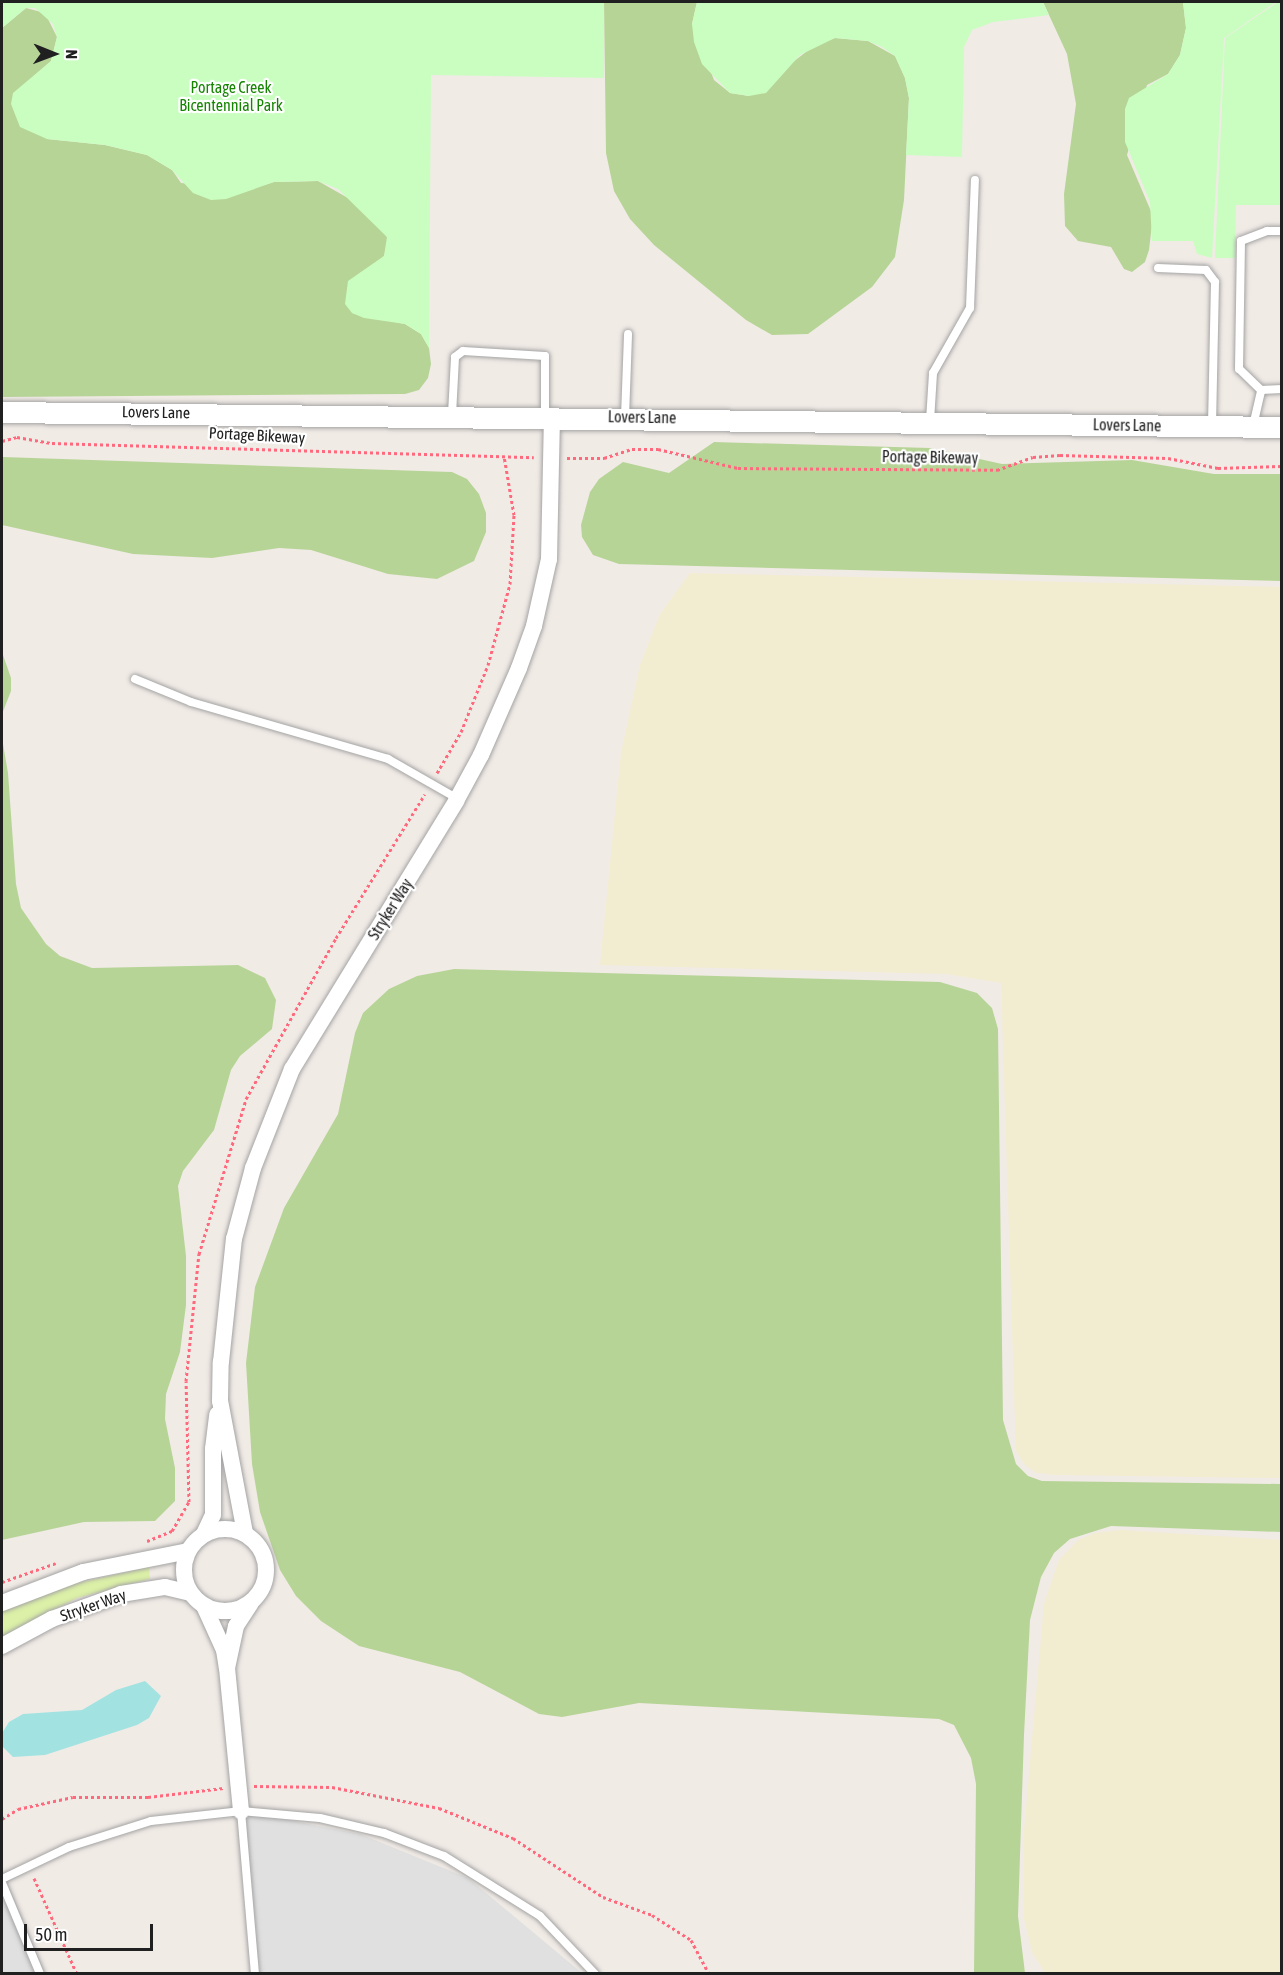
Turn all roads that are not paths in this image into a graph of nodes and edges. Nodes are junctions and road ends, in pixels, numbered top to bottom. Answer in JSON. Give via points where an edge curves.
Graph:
{"nodes":[{"id":1,"x":975,"y":180,"type":"dead end"},
{"id":2,"x":1281,"y":231,"type":"edge"},
{"id":3,"x":1158,"y":268,"type":"dead end"},
{"id":4,"x":628,"y":334,"type":"dead end"},
{"id":5,"x":1281,"y":389,"type":"edge"},
{"id":6,"x":1261,"y":390,"type":"junction"},
{"id":7,"x":2,"y":412,"type":"edge"},
{"id":8,"x":452,"y":415,"type":"junction"},
{"id":9,"x":549,"y":416,"type":"junction"},
{"id":10,"x":626,"y":417,"type":"junction"},
{"id":11,"x":930,"y":422,"type":"junction"},
{"id":12,"x":1212,"y":426,"type":"junction"},
{"id":13,"x":1253,"y":427,"type":"junction"},
{"id":14,"x":1281,"y":427,"type":"edge"},
{"id":15,"x":135,"y":679,"type":"dead end"},
{"id":16,"x":458,"y":799,"type":"junction"},
{"id":17,"x":220,"y":1401,"type":"junction"},
{"id":18,"x":245,"y":1533,"type":"junction"},
{"id":19,"x":204,"y":1534,"type":"junction"},
{"id":20,"x":188,"y":1551,"type":"junction"},
{"id":21,"x":190,"y":1593,"type":"junction"},
{"id":22,"x":253,"y":1601,"type":"junction"},
{"id":23,"x":2,"y":1603,"type":"edge"},
{"id":24,"x":204,"y":1606,"type":"junction"},
{"id":25,"x":2,"y":1646,"type":"edge"},
{"id":26,"x":227,"y":1668,"type":"junction"},
{"id":27,"x":241,"y":1811,"type":"junction"},
{"id":28,"x":2,"y":1881,"type":"edge"},
{"id":29,"x":40,"y":1974,"type":"edge"},
{"id":30,"x":255,"y":1974,"type":"edge"},
{"id":31,"x":595,"y":1974,"type":"edge"}],
"edges":[{"from":1,"to":11,"type":"lane","via":[[970,308],[933,373]]},
{"from":2,"to":6,"type":"lane","via":[[1267,231],[1241,241],[1239,369]]},
{"from":3,"to":12,"type":"lane","via":[[1206,270],[1215,282]]},
{"from":4,"to":10,"type":"lane"},
{"from":5,"to":6,"type":"lane"},
{"from":6,"to":13,"type":"lane"},
{"from":7,"to":8,"type":"street","name":"Lovers Lane"},
{"from":8,"to":9,"type":"street","name":"Lovers Lane"},
{"from":8,"to":9,"type":"lane","via":[[455,357],[463,351],[545,356]]},
{"from":9,"to":10,"type":"street","name":"Lovers Lane"},
{"from":9,"to":16,"type":"street","name":"Stryker Way","via":[[551,527],[541,596],[519,668]]},
{"from":10,"to":11,"type":"street","name":"Lovers Lane"},
{"from":11,"to":12,"type":"street","name":"Lovers Lane"},
{"from":12,"to":13,"type":"street","name":"Lovers Lane"},
{"from":13,"to":14,"type":"street","name":"Lovers Lane"},
{"from":15,"to":16,"type":"lane","via":[[191,702],[388,759]]},
{"from":16,"to":17,"type":"street","name":"Stryker Way","via":[[320,1020],[292,1069],[275,1110],[253,1168],[234,1239],[223,1323]]},
{"from":17,"to":18,"type":"street","name":"Stryker Way"},
{"from":17,"to":19,"type":"street","name":"Stryker Way","via":[[213,1435],[213,1515]]},
{"from":18,"to":19,"type":"street","via":[[217,1529]]},
{"from":18,"to":22,"type":"street","name":"Stryker Way","via":[[255,1541],[266,1565],[261,1591]]},
{"from":19,"to":20,"type":"street","name":"Stryker Way"},
{"from":20,"to":21,"type":"street","via":[[183,1573]]},
{"from":20,"to":23,"type":"street","name":"Stryker Way","via":[[83,1572]]},
{"from":21,"to":24,"type":"street"},
{"from":21,"to":25,"type":"street","name":"Stryker Way","via":[[165,1587],[121,1594],[61,1615]]},
{"from":22,"to":24,"type":"street","via":[[229,1612]]},
{"from":22,"to":26,"type":"street","via":[[236,1626]]},
{"from":24,"to":26,"type":"street","via":[[224,1650]]},
{"from":26,"to":27,"type":"street"},
{"from":27,"to":28,"type":"lane","via":[[152,1821],[69,1847]]},
{"from":27,"to":30,"type":"lane"},
{"from":27,"to":31,"type":"lane","via":[[358,1825],[444,1856],[540,1916]]},
{"from":28,"to":29,"type":"lane"}]}
